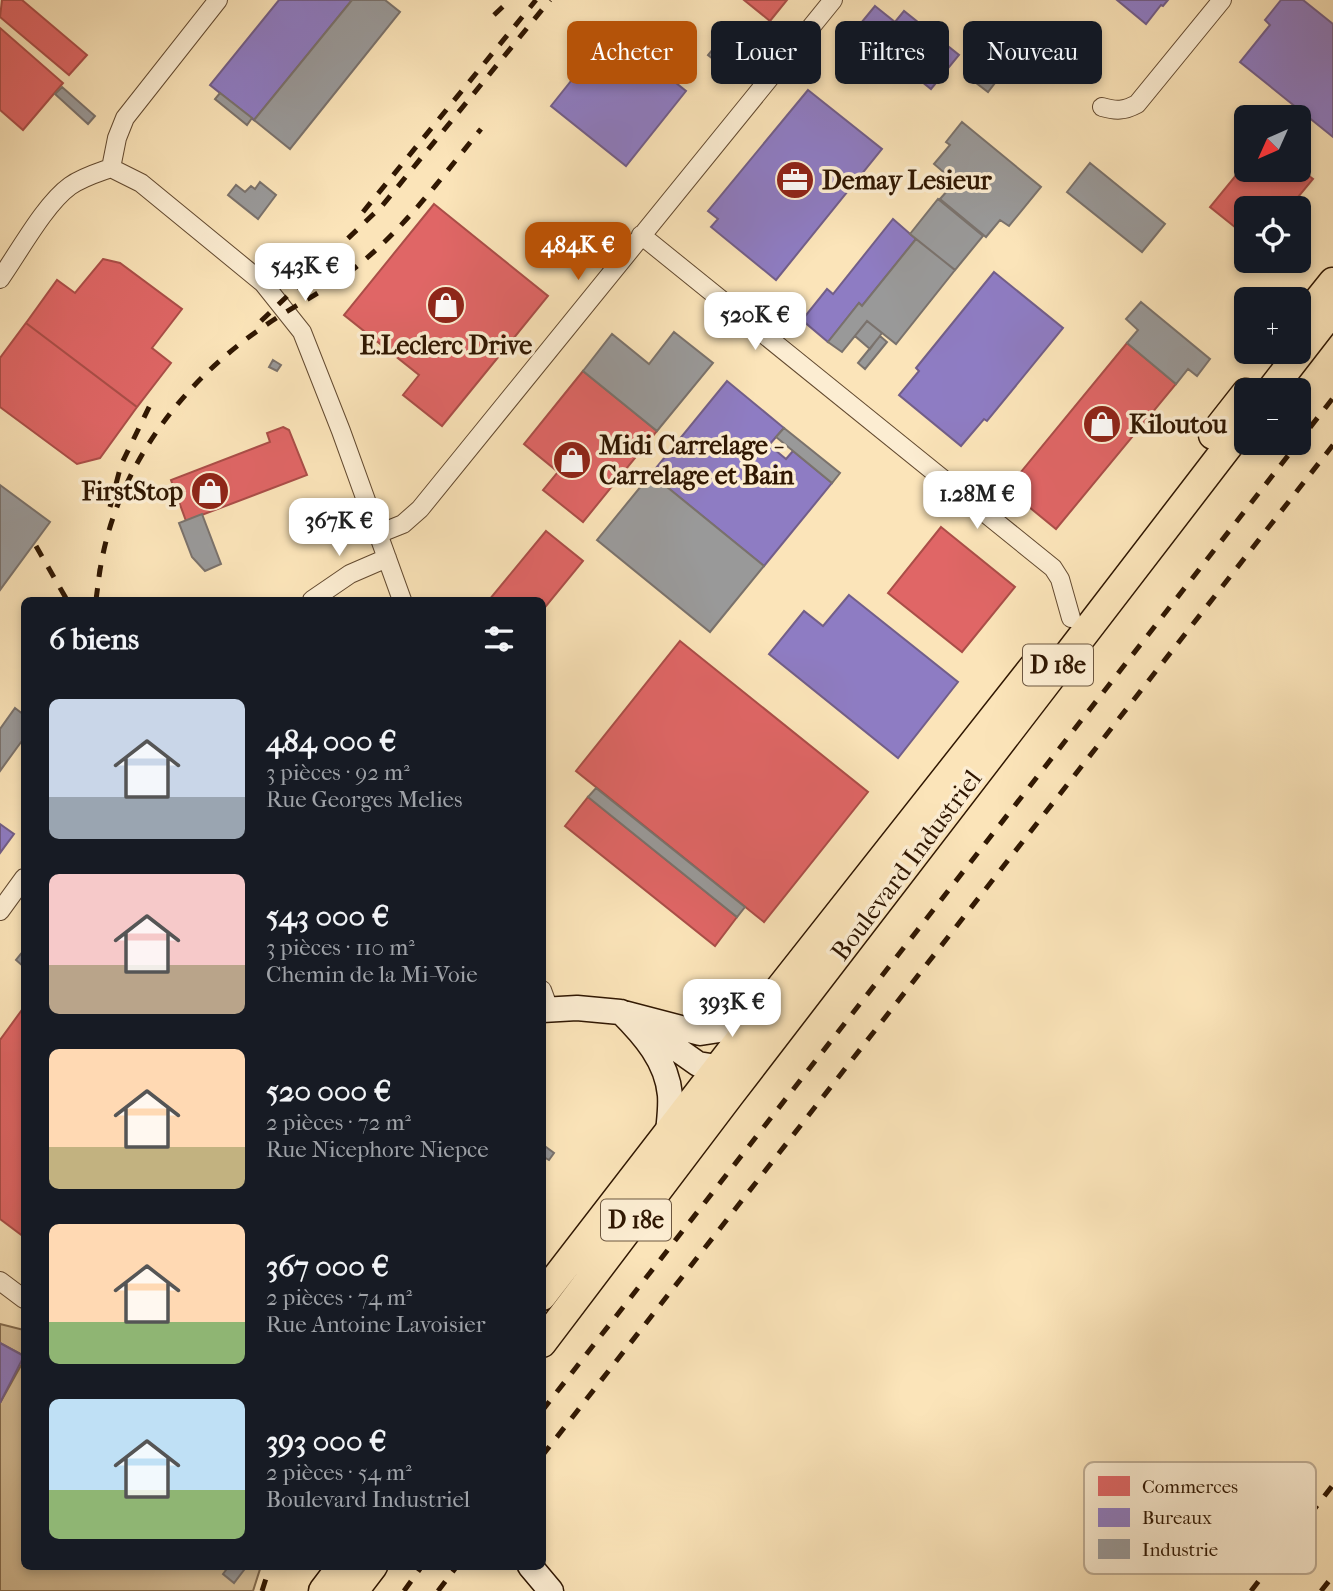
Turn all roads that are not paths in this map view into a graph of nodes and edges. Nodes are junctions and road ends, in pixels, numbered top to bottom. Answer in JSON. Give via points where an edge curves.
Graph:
{"nodes":[{"id":1,"x":218,"y":0,"type":"edge"},
{"id":2,"x":833,"y":0,"type":"edge"},
{"id":3,"x":1222,"y":0,"type":"edge"},
{"id":4,"x":1102,"y":107,"type":"dead end"},
{"id":5,"x":111,"y":168,"type":"junction"},
{"id":6,"x":641,"y":235,"type":"junction"},
{"id":7,"x":0,"y":279,"type":"edge"},
{"id":8,"x":1333,"y":282,"type":"edge"},
{"id":9,"x":1311,"y":309,"type":"edge"},
{"id":10,"x":1333,"y":310,"type":"edge"},
{"id":11,"x":1266,"y":378,"type":"edge"},
{"id":12,"x":1234,"y":415,"type":"edge"},
{"id":13,"x":1234,"y":439,"type":"edge"},
{"id":14,"x":378,"y":534,"type":"junction"},
{"id":15,"x":387,"y":558,"type":"junction"},
{"id":16,"x":316,"y":597,"type":"edge"},
{"id":17,"x":401,"y":597,"type":"edge"},
{"id":18,"x":1071,"y":618,"type":"junction"},
{"id":19,"x":21,"y":882,"type":"edge"},
{"id":20,"x":0,"y":911,"type":"edge"},
{"id":21,"x":546,"y":1003,"type":"edge"},
{"id":22,"x":628,"y":1019,"type":"junction"},
{"id":23,"x":756,"y":1019,"type":"junction"},
{"id":24,"x":700,"y":1033,"type":"junction"},
{"id":25,"x":720,"y":1068,"type":"junction"},
{"id":26,"x":747,"y":1072,"type":"junction"},
{"id":27,"x":729,"y":1096,"type":"junction"},
{"id":28,"x":668,"y":1133,"type":"junction"},
{"id":29,"x":0,"y":1281,"type":"edge"},
{"id":30,"x":546,"y":1291,"type":"edge"},
{"id":31,"x":21,"y":1297,"type":"edge"},
{"id":32,"x":546,"y":1338,"type":"edge"},
{"id":33,"x":339,"y":1570,"type":"edge"},
{"id":34,"x":370,"y":1570,"type":"edge"},
{"id":35,"x":533,"y":1570,"type":"edge"},
{"id":36,"x":323,"y":1591,"type":"edge"},
{"id":37,"x":354,"y":1591,"type":"edge"},
{"id":38,"x":551,"y":1591,"type":"edge"}],
"edges":[{"from":1,"to":5,"type":"street","via":[[125,118]]},
{"from":2,"to":6,"type":"street"},
{"from":3,"to":4,"type":"street","via":[[1137,104],[1116,111]]},
{"from":5,"to":7,"type":"street","via":[[70,186],[48,209]]},
{"from":5,"to":14,"type":"street","via":[[141,183],[263,283],[302,332]]},
{"from":6,"to":14,"type":"street","via":[[420,509],[403,524]]},
{"from":6,"to":18,"type":"street","via":[[1053,568]]},
{"from":8,"to":9,"type":"main road"},
{"from":10,"to":11,"type":"main road","number":"D 18e"},
{"from":12,"to":18,"type":"main road","name":"Boulevard Industriel","number":"D 18e"},
{"from":13,"to":26,"type":"main road","name":"Boulevard Industriel","number":"D 18e"},
{"from":14,"to":15,"type":"street"},
{"from":15,"to":16,"type":"street","via":[[349,574]]},
{"from":15,"to":17,"type":"street"},
{"from":18,"to":23,"type":"main road","name":"Boulevard Industriel","number":"D 18e"},
{"from":19,"to":20,"type":"street"},
{"from":21,"to":22,"type":"main road"},
{"from":22,"to":24,"type":"main road"},
{"from":22,"to":25,"type":"main road","via":[[698,1064]]},
{"from":22,"to":28,"type":"main road","via":[[655,1052],[667,1078]]},
{"from":23,"to":24,"type":"main road"},
{"from":23,"to":25,"type":"main road","name":"Boulevard Industriel","number":"D 18e"},
{"from":24,"to":25,"type":"main road"},
{"from":25,"to":26,"type":"main road"},
{"from":25,"to":27,"type":"main road"},
{"from":25,"to":28,"type":"main road","name":"Boulevard Industriel","number":"D 18e"},
{"from":26,"to":27,"type":"main road","name":"Boulevard Industriel","number":"D 18e"},
{"from":27,"to":32,"type":"main road","name":"Boulevard Industriel","number":"D 18e"},
{"from":28,"to":30,"type":"main road","name":"Boulevard Industriel","number":"D 18e"},
{"from":29,"to":31,"type":"street"},
{"from":33,"to":36,"type":"main road"},
{"from":34,"to":37,"type":"main road"},
{"from":35,"to":38,"type":"main road"}]}
